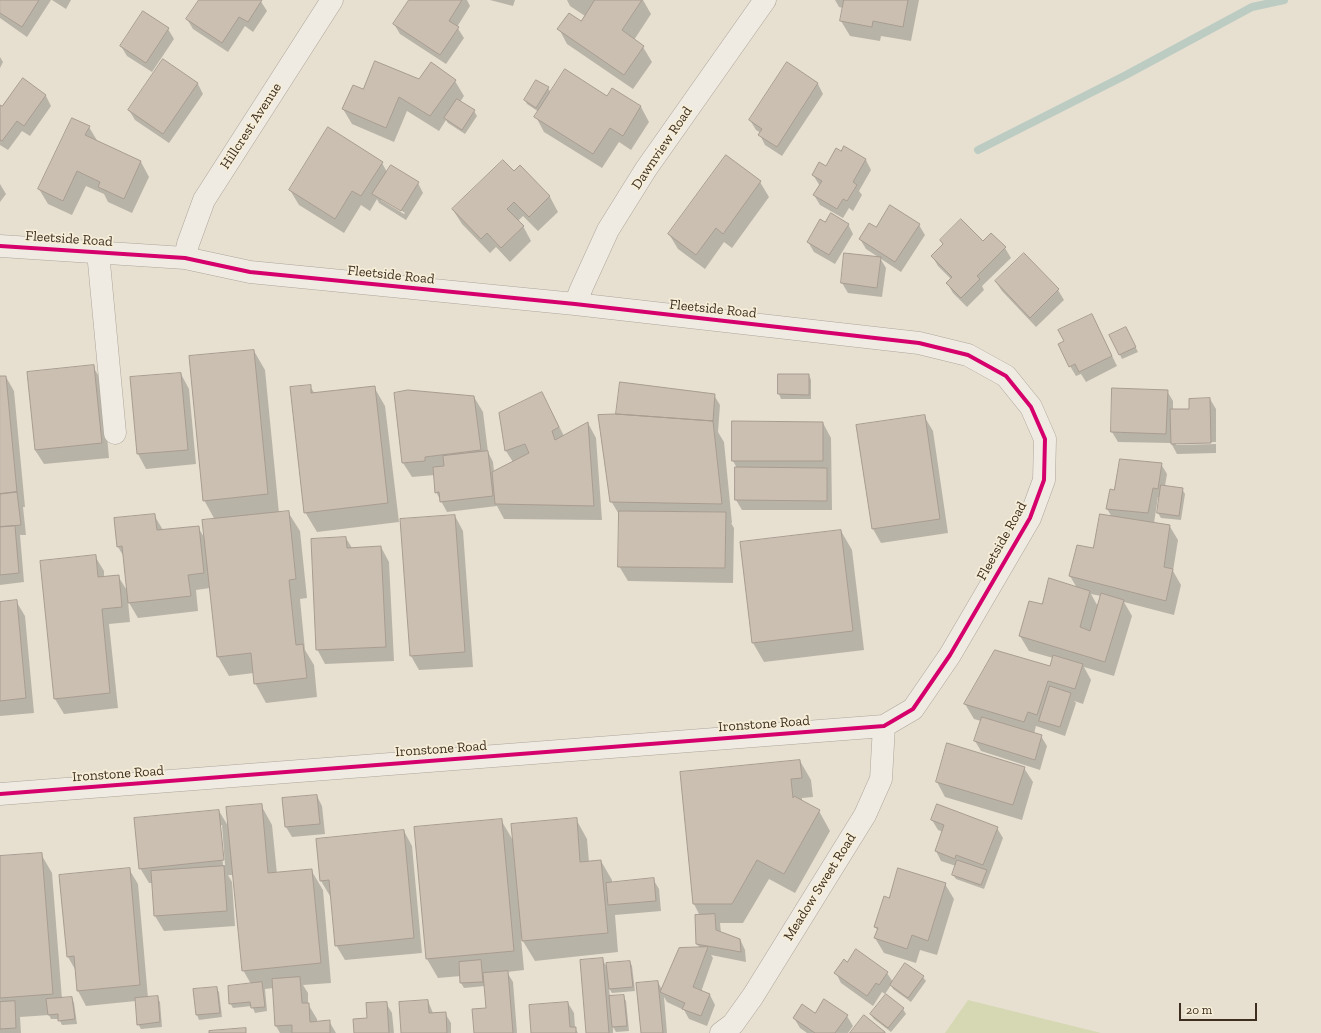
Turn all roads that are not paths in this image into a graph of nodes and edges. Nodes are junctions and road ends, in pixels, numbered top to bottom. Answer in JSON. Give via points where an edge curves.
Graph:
{"nodes":[{"id":1,"x":332,"y":0,"type":"edge"},
{"id":2,"x":765,"y":0,"type":"edge"},
{"id":3,"x":0,"y":246,"type":"edge"},
{"id":4,"x":98,"y":252,"type":"junction"},
{"id":5,"x":185,"y":258,"type":"junction"},
{"id":6,"x":575,"y":304,"type":"junction"},
{"id":7,"x":115,"y":433,"type":"dead end"},
{"id":8,"x":884,"y":726,"type":"junction"},
{"id":9,"x":0,"y":794,"type":"edge"},
{"id":10,"x":721,"y":1033,"type":"edge"}],
"edges":[{"from":1,"to":5,"type":"street","name":"Hillcrest Avenue","via":[[204,200]]},
{"from":2,"to":6,"type":"street","name":"Dawnview Road","via":[[646,169],[608,230]]},
{"from":3,"to":4,"type":"street","name":"Fleetside Road"},
{"from":4,"to":5,"type":"street","name":"Fleetside Road"},
{"from":4,"to":7,"type":"street"},
{"from":5,"to":6,"type":"street","name":"Fleetside Road","via":[[250,272]]},
{"from":6,"to":8,"type":"street","name":"Fleetside Road","via":[[919,343],[968,355],[1006,376],[1031,407],[1045,439],[1044,480],[1030,518],[950,655],[912,709]]},
{"from":8,"to":9,"type":"street","name":"Ironstone Road"},
{"from":8,"to":10,"type":"street","name":"Meadow Sweet Road","via":[[881,779],[865,814],[753,996],[733,1024]]}]}
